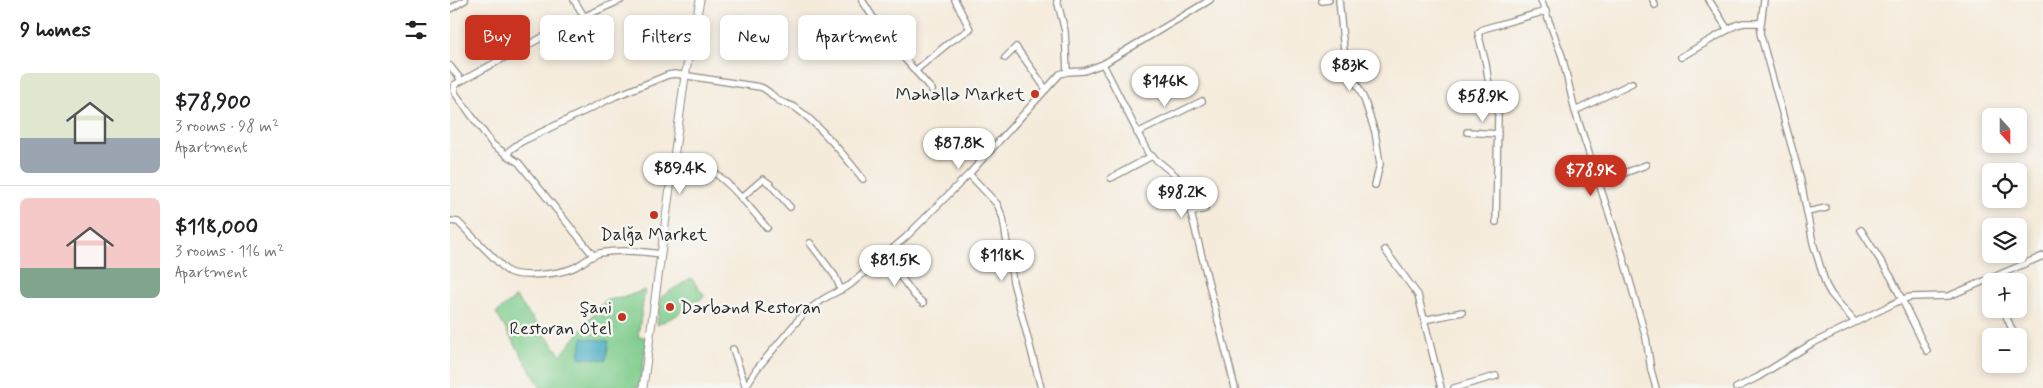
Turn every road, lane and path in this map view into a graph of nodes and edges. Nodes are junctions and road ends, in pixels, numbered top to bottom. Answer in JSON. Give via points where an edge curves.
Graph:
{"nodes":[{"id":1,"x":465,"y":0,"type":"edge"},
{"id":2,"x":574,"y":0,"type":"edge"},
{"id":3,"x":621,"y":0,"type":"edge"},
{"id":4,"x":700,"y":0,"type":"edge"},
{"id":5,"x":862,"y":0,"type":"edge"},
{"id":6,"x":955,"y":0,"type":"edge"},
{"id":7,"x":1057,"y":0,"type":"edge"},
{"id":8,"x":1210,"y":0,"type":"edge"},
{"id":9,"x":1329,"y":0,"type":"edge"},
{"id":10,"x":1339,"y":0,"type":"edge"},
{"id":11,"x":1541,"y":0,"type":"edge"},
{"id":12,"x":1709,"y":0,"type":"edge"},
{"id":13,"x":1764,"y":0,"type":"edge"},
{"id":14,"x":1322,"y":1,"type":"edge"},
{"id":15,"x":450,"y":9,"type":"edge"},
{"id":16,"x":1546,"y":11,"type":"junction"},
{"id":17,"x":583,"y":15,"type":"edge"},
{"id":18,"x":586,"y":15,"type":"edge"},
{"id":19,"x":1760,"y":23,"type":"junction"},
{"id":20,"x":1728,"y":30,"type":"junction"},
{"id":21,"x":540,"y":39,"type":"edge"},
{"id":22,"x":1681,"y":57,"type":"dead end"},
{"id":23,"x":1004,"y":58,"type":"dead end"},
{"id":24,"x":1103,"y":64,"type":"junction"},
{"id":25,"x":450,"y":66,"type":"edge"},
{"id":26,"x":915,"y":71,"type":"junction"},
{"id":27,"x":1067,"y":72,"type":"junction"},
{"id":28,"x":685,"y":76,"type":"junction"},
{"id":29,"x":460,"y":80,"type":"junction"},
{"id":30,"x":1632,"y":83,"type":"dead end"},
{"id":31,"x":452,"y":85,"type":"edge"},
{"id":32,"x":1046,"y":89,"type":"junction"},
{"id":33,"x":932,"y":90,"type":"dead end"},
{"id":34,"x":1202,"y":101,"type":"dead end"},
{"id":35,"x":1575,"y":111,"type":"junction"},
{"id":36,"x":1467,"y":132,"type":"dead end"},
{"id":37,"x":1138,"y":133,"type":"junction"},
{"id":38,"x":1498,"y":134,"type":"junction"},
{"id":39,"x":507,"y":156,"type":"junction"},
{"id":40,"x":1152,"y":156,"type":"junction"},
{"id":41,"x":674,"y":162,"type":"junction"},
{"id":42,"x":1646,"y":165,"type":"dead end"},
{"id":43,"x":969,"y":174,"type":"junction"},
{"id":44,"x":1111,"y":178,"type":"dead end"},
{"id":45,"x":863,"y":179,"type":"dead end"},
{"id":46,"x":1598,"y":183,"type":"junction"},
{"id":47,"x":1375,"y":186,"type":"dead end"},
{"id":48,"x":1183,"y":189,"type":"junction"},
{"id":49,"x":1164,"y":196,"type":"dead end"},
{"id":50,"x":741,"y":198,"type":"junction"},
{"id":51,"x":790,"y":208,"type":"dead end"},
{"id":52,"x":1826,"y":208,"type":"dead end"},
{"id":53,"x":1205,"y":209,"type":"dead end"},
{"id":54,"x":1807,"y":212,"type":"junction"},
{"id":55,"x":1191,"y":213,"type":"junction"},
{"id":56,"x":450,"y":221,"type":"edge"},
{"id":57,"x":1496,"y":222,"type":"dead end"},
{"id":58,"x":767,"y":228,"type":"dead end"},
{"id":59,"x":1861,"y":230,"type":"dead end"},
{"id":60,"x":810,"y":243,"type":"dead end"},
{"id":61,"x":1385,"y":250,"type":"dead end"},
{"id":62,"x":661,"y":254,"type":"junction"},
{"id":63,"x":592,"y":255,"type":"junction"},
{"id":64,"x":885,"y":256,"type":"junction"},
{"id":65,"x":2043,"y":256,"type":"edge"},
{"id":66,"x":2007,"y":273,"type":"edge"},
{"id":67,"x":1982,"y":284,"type":"edge"},
{"id":68,"x":841,"y":290,"type":"junction"},
{"id":69,"x":1903,"y":299,"type":"junction"},
{"id":70,"x":923,"y":303,"type":"dead end"},
{"id":71,"x":1462,"y":312,"type":"dead end"},
{"id":72,"x":1424,"y":320,"type":"junction"},
{"id":73,"x":1854,"y":321,"type":"junction"},
{"id":74,"x":734,"y":349,"type":"dead end"},
{"id":75,"x":1927,"y":351,"type":"dead end"},
{"id":76,"x":1496,"y":376,"type":"dead end"},
{"id":77,"x":643,"y":388,"type":"edge"},
{"id":78,"x":745,"y":388,"type":"edge"},
{"id":79,"x":1041,"y":388,"type":"edge"},
{"id":80,"x":1235,"y":388,"type":"edge"},
{"id":81,"x":1441,"y":388,"type":"edge"},
{"id":82,"x":1454,"y":388,"type":"edge"},
{"id":83,"x":1656,"y":388,"type":"edge"},
{"id":84,"x":1736,"y":388,"type":"edge"}],
"edges":[{"from":1,"to":15,"type":"street"},
{"from":2,"to":17,"type":"street"},
{"from":3,"to":18,"type":"street"},
{"from":4,"to":28,"type":"street"},
{"from":5,"to":26,"type":"street","via":[[884,35]]},
{"from":6,"to":26,"type":"street","via":[[970,29]]},
{"from":7,"to":27,"type":"street","via":[[1065,31]]},
{"from":8,"to":24,"type":"street"},
{"from":9,"to":14,"type":"street"},
{"from":10,"to":47,"type":"street","via":[[1344,51],[1375,132],[1380,164]]},
{"from":11,"to":16,"type":"street"},
{"from":12,"to":20,"type":"street"},
{"from":13,"to":19,"type":"street"},
{"from":16,"to":35,"type":"street","via":[[1562,56]]},
{"from":16,"to":38,"type":"street","via":[[1478,33],[1491,100],[1498,114]]},
{"from":19,"to":20,"type":"street","via":[[1744,23]]},
{"from":19,"to":54,"type":"street"},
{"from":20,"to":22,"type":"street"},
{"from":21,"to":29,"type":"street"},
{"from":23,"to":32,"type":"street","via":[[1016,47]]},
{"from":24,"to":27,"type":"street"},
{"from":24,"to":37,"type":"street"},
{"from":25,"to":29,"type":"street"},
{"from":26,"to":33,"type":"street"},
{"from":27,"to":32,"type":"street","via":[[1060,74]]},
{"from":28,"to":39,"type":"street","via":[[668,75],[616,96],[521,142]]},
{"from":28,"to":41,"type":"street"},
{"from":28,"to":45,"type":"street","via":[[770,91],[781,102],[803,114],[841,151]]},
{"from":29,"to":31,"type":"street"},
{"from":30,"to":35,"type":"street"},
{"from":31,"to":39,"type":"street","via":[[455,94],[493,145]]},
{"from":32,"to":43,"type":"street"},
{"from":34,"to":37,"type":"street"},
{"from":35,"to":46,"type":"street"},
{"from":36,"to":38,"type":"street"},
{"from":37,"to":40,"type":"street"},
{"from":38,"to":57,"type":"street"},
{"from":39,"to":63,"type":"street","via":[[519,163]]},
{"from":40,"to":44,"type":"street"},
{"from":40,"to":48,"type":"street","via":[[1175,175]]},
{"from":41,"to":50,"type":"street","via":[[706,168]]},
{"from":41,"to":62,"type":"street"},
{"from":42,"to":46,"type":"street"},
{"from":43,"to":64,"type":"street"},
{"from":43,"to":79,"type":"street","via":[[997,204],[1004,218],[1013,282]]},
{"from":46,"to":83,"type":"street","via":[[1622,253]]},
{"from":48,"to":49,"type":"street"},
{"from":48,"to":55,"type":"street"},
{"from":50,"to":51,"type":"street","via":[[763,179]]},
{"from":50,"to":58,"type":"street"},
{"from":52,"to":54,"type":"street"},
{"from":53,"to":55,"type":"street"},
{"from":54,"to":73,"type":"street","via":[[1826,285]]},
{"from":55,"to":80,"type":"street"},
{"from":56,"to":63,"type":"street","via":[[458,222],[514,275],[563,271]]},
{"from":59,"to":69,"type":"street"},
{"from":60,"to":68,"type":"street","via":[[835,276]]},
{"from":61,"to":72,"type":"street","via":[[1416,290]]},
{"from":62,"to":63,"type":"street","via":[[632,251]]},
{"from":62,"to":77,"type":"street"},
{"from":64,"to":68,"type":"street"},
{"from":64,"to":70,"type":"street"},
{"from":65,"to":66,"type":"street"},
{"from":67,"to":69,"type":"street","via":[[1949,296]]},
{"from":68,"to":78,"type":"street","via":[[797,320]]},
{"from":69,"to":73,"type":"street"},
{"from":69,"to":75,"type":"street"},
{"from":71,"to":72,"type":"street"},
{"from":72,"to":81,"type":"street"},
{"from":73,"to":84,"type":"street"},
{"from":74,"to":78,"type":"street"},
{"from":76,"to":82,"type":"street"}]}
